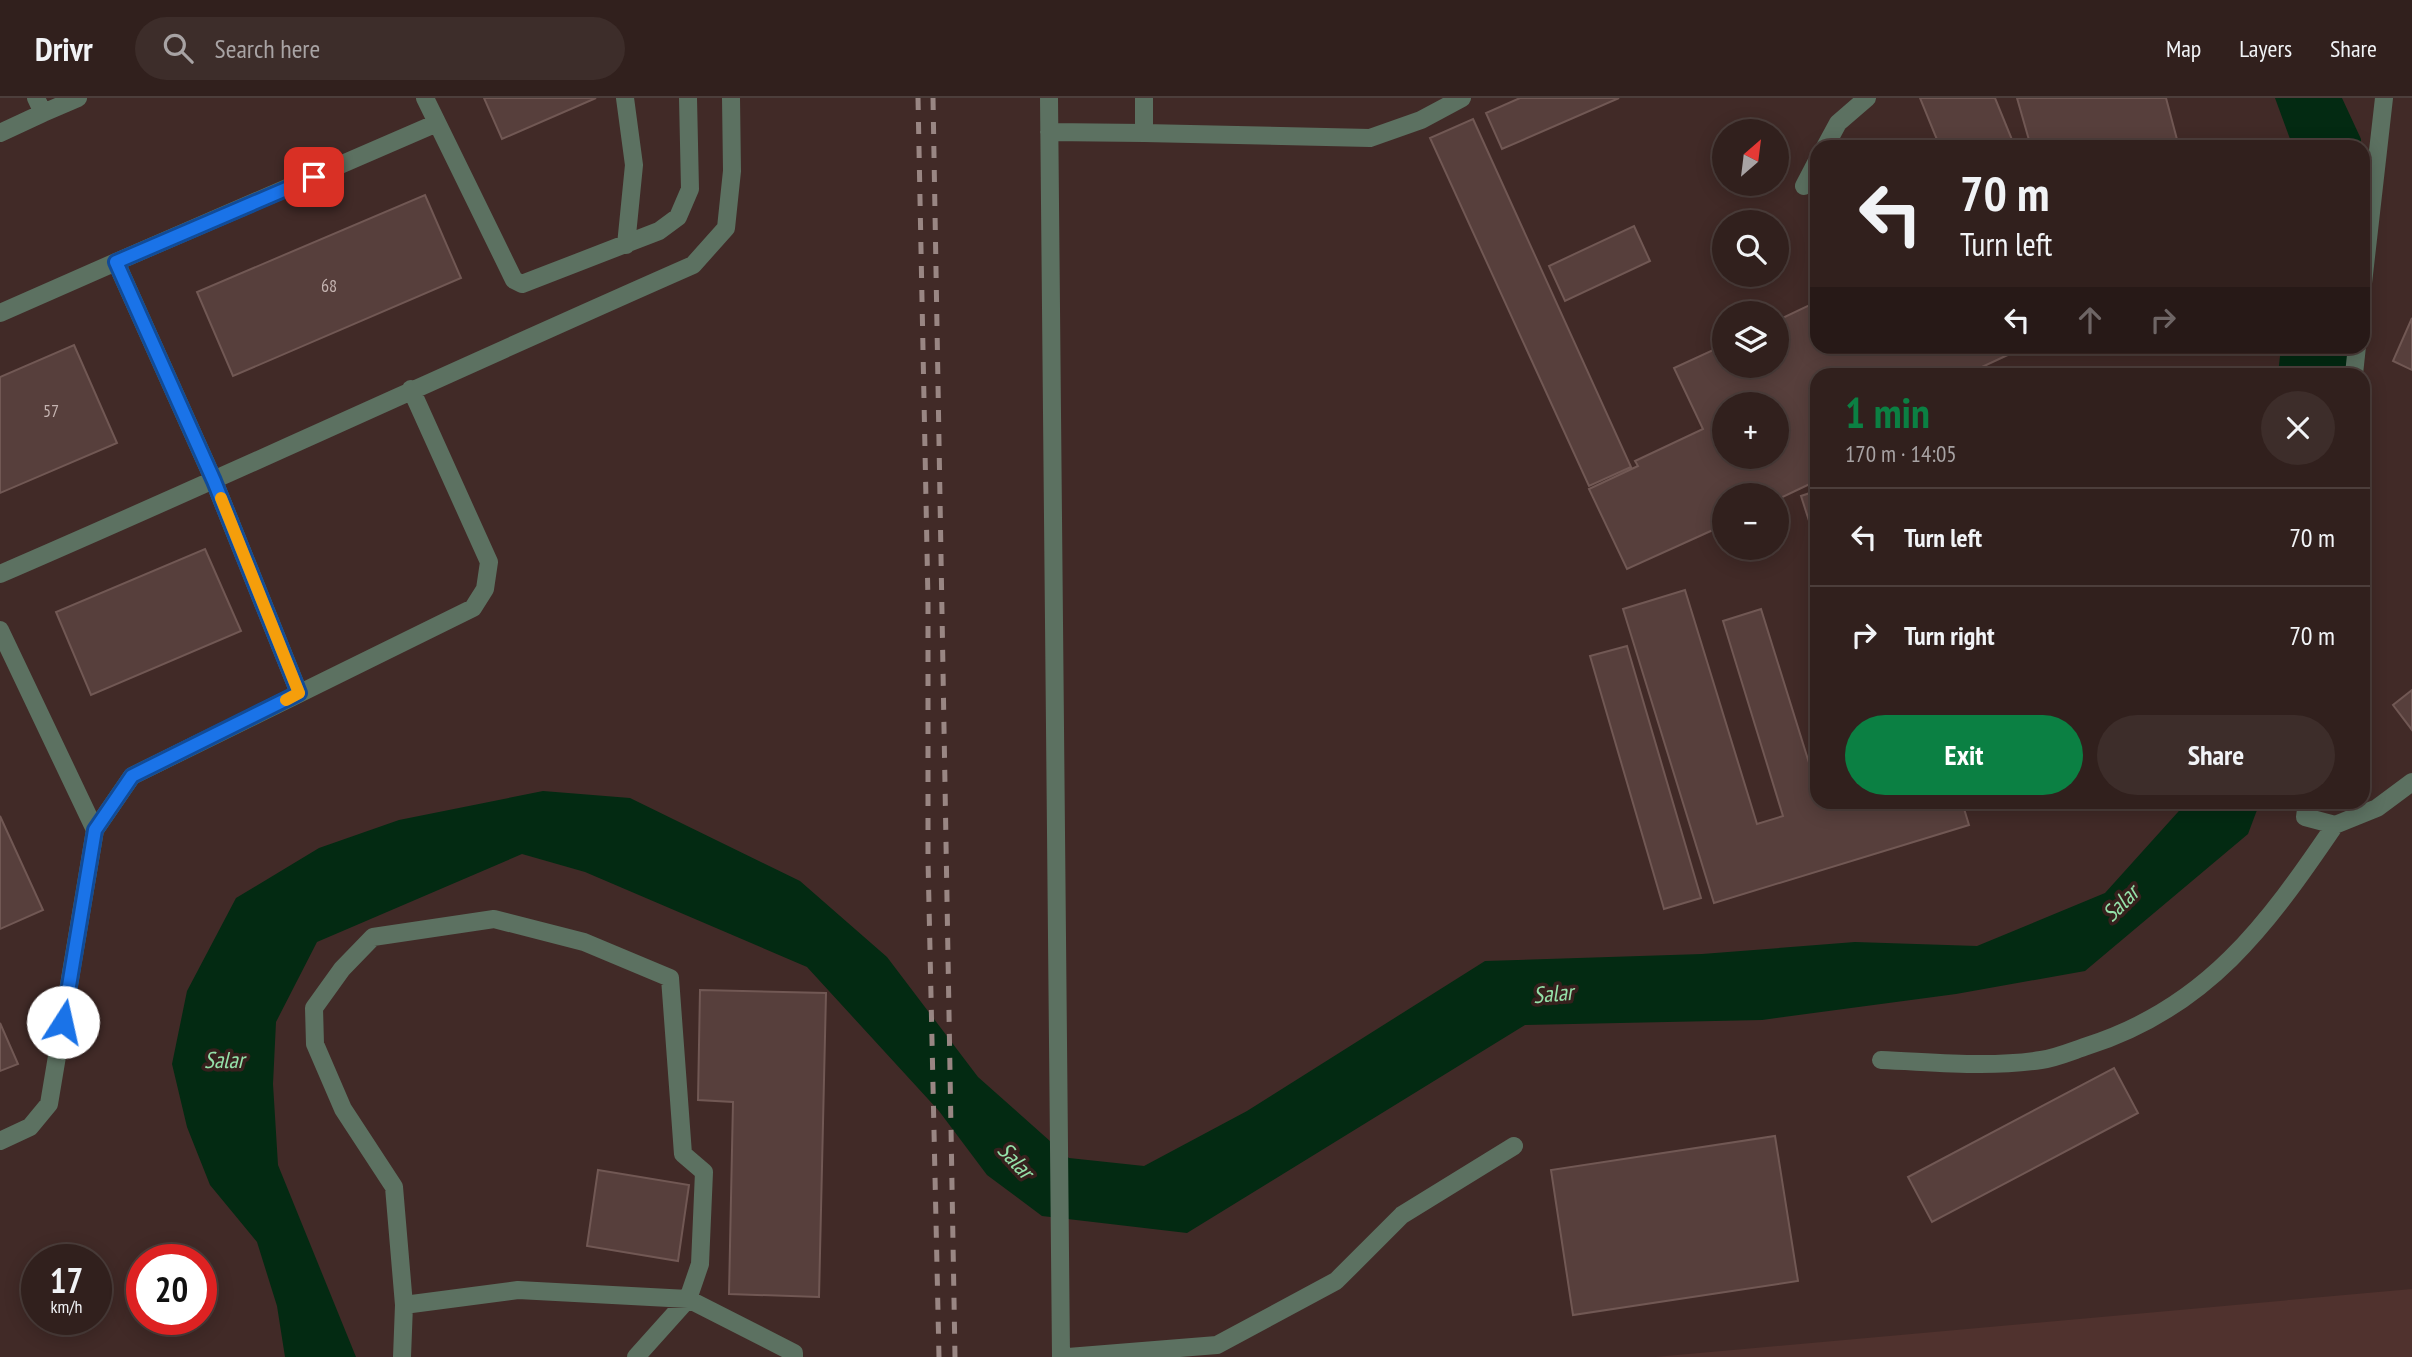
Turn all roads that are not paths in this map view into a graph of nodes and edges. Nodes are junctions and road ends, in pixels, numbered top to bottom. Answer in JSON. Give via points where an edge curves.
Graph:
{"nodes":[{"id":1,"x":78,"y":98,"type":"edge"},
{"id":2,"x":425,"y":98,"type":"edge"},
{"id":3,"x":625,"y":98,"type":"edge"},
{"id":4,"x":688,"y":98,"type":"edge"},
{"id":5,"x":730,"y":98,"type":"edge"},
{"id":6,"x":1049,"y":98,"type":"edge"},
{"id":7,"x":1144,"y":98,"type":"edge"},
{"id":8,"x":1462,"y":98,"type":"edge"},
{"id":9,"x":1867,"y":98,"type":"edge"},
{"id":10,"x":2384,"y":98,"type":"edge"},
{"id":11,"x":40,"y":106,"type":"edge"},
{"id":12,"x":437,"y":123,"type":"junction"},
{"id":13,"x":1049,"y":132,"type":"junction"},
{"id":14,"x":0,"y":133,"type":"edge"},
{"id":15,"x":1144,"y":133,"type":"junction"},
{"id":16,"x":1829,"y":140,"type":"edge"},
{"id":17,"x":1810,"y":174,"type":"edge"},
{"id":18,"x":1804,"y":186,"type":"dead end"},
{"id":19,"x":2370,"y":221,"type":"edge"},
{"id":20,"x":626,"y":245,"type":"junction"},
{"id":21,"x":116,"y":262,"type":"junction"},
{"id":22,"x":0,"y":313,"type":"edge"},
{"id":23,"x":411,"y":389,"type":"junction"},
{"id":24,"x":214,"y":481,"type":"junction"},
{"id":25,"x":0,"y":574,"type":"edge"},
{"id":26,"x":0,"y":630,"type":"edge"},
{"id":27,"x":299,"y":693,"type":"junction"},
{"id":28,"x":2412,"y":782,"type":"edge"},
{"id":29,"x":2306,"y":809,"type":"edge"},
{"id":30,"x":2335,"y":825,"type":"junction"},
{"id":31,"x":95,"y":830,"type":"junction"},
{"id":32,"x":1881,"y":1060,"type":"dead end"},
{"id":33,"x":0,"y":1141,"type":"edge"},
{"id":34,"x":1514,"y":1146,"type":"dead end"},
{"id":35,"x":688,"y":1299,"type":"junction"},
{"id":36,"x":404,"y":1305,"type":"junction"},
{"id":37,"x":794,"y":1355,"type":"edge"},
{"id":38,"x":402,"y":1357,"type":"edge"},
{"id":39,"x":636,"y":1357,"type":"edge"},
{"id":40,"x":1061,"y":1357,"type":"edge"},
{"id":41,"x":1068,"y":1357,"type":"edge"}],
"edges":[{"from":1,"to":11,"type":"street"},
{"from":2,"to":12,"type":"street"},
{"from":3,"to":20,"type":"street","via":[[634,165]]},
{"from":4,"to":20,"type":"street","via":[[690,189],[678,217]]},
{"from":5,"to":23,"type":"street","via":[[732,171],[726,228],[693,265]]},
{"from":6,"to":13,"type":"street"},
{"from":7,"to":15,"type":"street"},
{"from":8,"to":15,"type":"street","via":[[1421,120],[1370,138]]},
{"from":9,"to":16,"type":"street","via":[[1838,123]]},
{"from":10,"to":19,"type":"street"},
{"from":11,"to":14,"type":"street"},
{"from":12,"to":20,"type":"street","via":[[514,280],[530,284]]},
{"from":12,"to":21,"type":"street"},
{"from":13,"to":15,"type":"street"},
{"from":13,"to":40,"type":"street"},
{"from":17,"to":18,"type":"street"},
{"from":21,"to":22,"type":"street"},
{"from":21,"to":24,"type":"street"},
{"from":23,"to":24,"type":"street"},
{"from":23,"to":27,"type":"street","via":[[489,562],[485,589],[473,608]]},
{"from":24,"to":25,"type":"street"},
{"from":24,"to":27,"type":"street"},
{"from":26,"to":31,"type":"street"},
{"from":27,"to":31,"type":"street","via":[[132,776]]},
{"from":28,"to":30,"type":"street","via":[[2377,808]]},
{"from":29,"to":30,"type":"street","via":[[2305,817]]},
{"from":30,"to":32,"type":"street","via":[[2278,909],[2205,985],[2126,1034],[2042,1060],[1966,1064]]},
{"from":31,"to":33,"type":"street","via":[[50,1104],[30,1127]]},
{"from":34,"to":41,"type":"street","via":[[1402,1215],[1336,1282],[1217,1345]]},
{"from":35,"to":36,"type":"street","via":[[517,1290]]},
{"from":35,"to":36,"type":"street","via":[[700,1264],[704,1172],[683,1154],[670,978],[584,943],[494,919],[373,937],[314,1008],[316,1044],[343,1108],[394,1187]]},
{"from":35,"to":37,"type":"street"},
{"from":35,"to":39,"type":"street"},
{"from":36,"to":38,"type":"street"}]}
